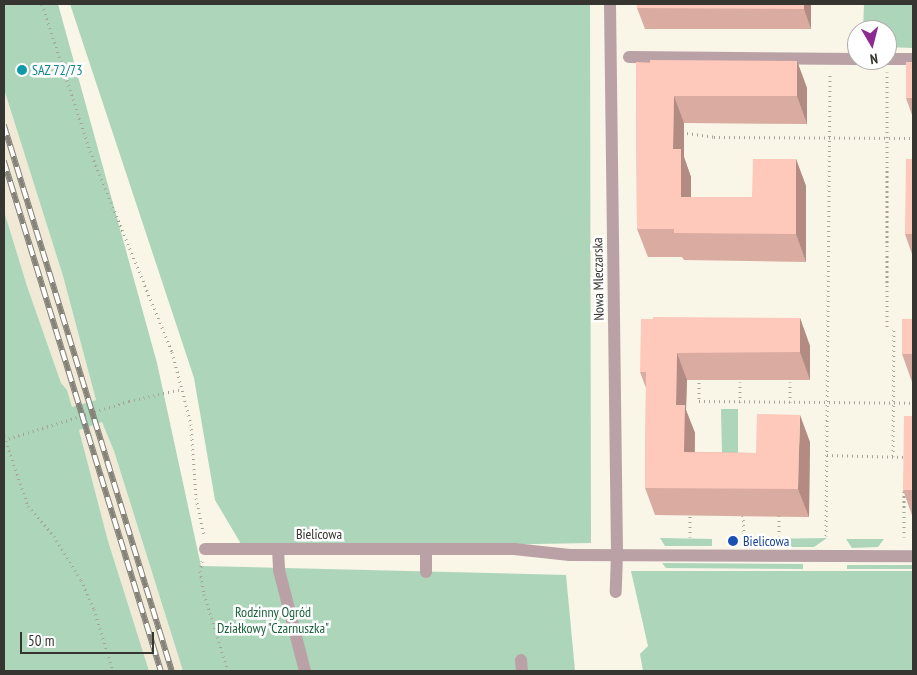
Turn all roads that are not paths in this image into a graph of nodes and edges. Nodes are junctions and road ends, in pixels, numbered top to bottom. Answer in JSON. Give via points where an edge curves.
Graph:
{"nodes":[{"id":1,"x":610,"y":4,"type":"edge"},
{"id":2,"x":629,"y":57,"type":"dead end"},
{"id":3,"x":847,"y":59,"type":"edge"},
{"id":4,"x":897,"y":59,"type":"edge"},
{"id":5,"x":913,"y":59,"type":"edge"},
{"id":6,"x":205,"y":548,"type":"road end"},
{"id":7,"x":278,"y":549,"type":"junction"},
{"id":8,"x":426,"y":550,"type":"junction"},
{"id":9,"x":617,"y":554,"type":"junction"},
{"id":10,"x":913,"y":556,"type":"edge"},
{"id":11,"x":426,"y":572,"type":"dead end"},
{"id":12,"x":616,"y":592,"type":"dead end"},
{"id":13,"x":305,"y":671,"type":"edge"}],
"edges":[{"from":1,"to":9,"type":"street","name":"Nowa Mleczarska"},
{"from":2,"to":3,"type":"street"},
{"from":4,"to":5,"type":"street"},
{"from":6,"to":7,"type":"street","name":"Bielicowa"},
{"from":7,"to":8,"type":"street","name":"Bielicowa"},
{"from":7,"to":13,"type":"street","via":[[279,570]]},
{"from":8,"to":9,"type":"street","name":"Bielicowa"},
{"from":8,"to":11,"type":"street"},
{"from":9,"to":10,"type":"street","name":"Bielicowa"},
{"from":9,"to":12,"type":"street","name":"Nowa Mleczarska"}]}
